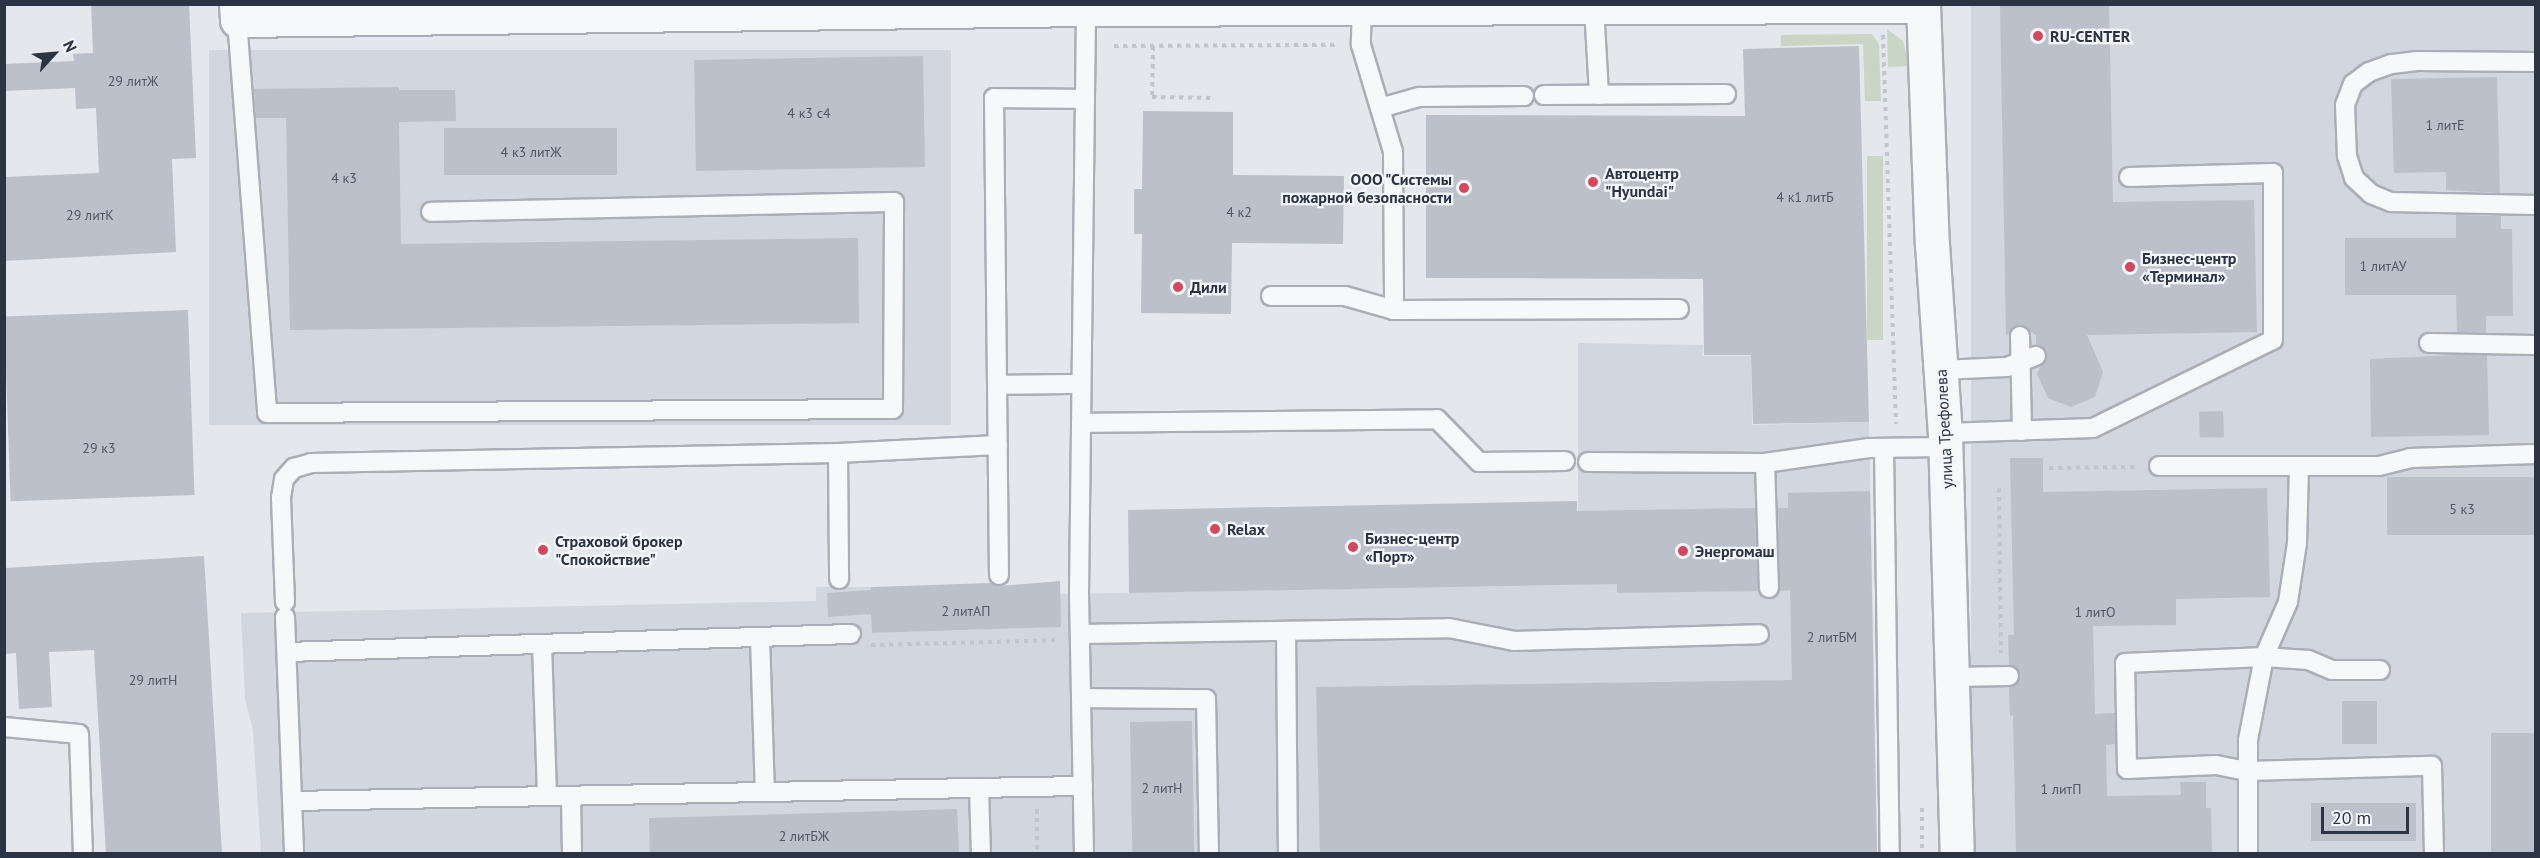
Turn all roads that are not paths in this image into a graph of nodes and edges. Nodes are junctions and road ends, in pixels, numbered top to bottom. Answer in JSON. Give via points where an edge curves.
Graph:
{"nodes":[{"id":1,"x":1923,"y":5,"type":"edge"},
{"id":2,"x":1594,"y":7,"type":"junction"},
{"id":3,"x":1362,"y":8,"type":"junction"},
{"id":4,"x":1086,"y":9,"type":"junction"},
{"id":5,"x":237,"y":12,"type":"edge"},
{"id":6,"x":2535,"y":62,"type":"edge"},
{"id":7,"x":1726,"y":94,"type":"dead end"},
{"id":8,"x":1544,"y":95,"type":"dead end"},
{"id":9,"x":1599,"y":95,"type":"junction"},
{"id":10,"x":1524,"y":96,"type":"dead end"},
{"id":11,"x":1085,"y":99,"type":"junction"},
{"id":12,"x":1380,"y":108,"type":"junction"},
{"id":13,"x":2129,"y":177,"type":"dead end"},
{"id":14,"x":2535,"y":205,"type":"edge"},
{"id":15,"x":431,"y":212,"type":"dead end"},
{"id":16,"x":1271,"y":296,"type":"dead end"},
{"id":17,"x":1679,"y":309,"type":"dead end"},
{"id":18,"x":1394,"y":310,"type":"junction"},
{"id":19,"x":2020,"y":336,"type":"dead end"},
{"id":20,"x":2429,"y":343,"type":"dead end"},
{"id":21,"x":2535,"y":345,"type":"edge"},
{"id":22,"x":2028,"y":359,"type":"junction"},
{"id":23,"x":1941,"y":370,"type":"junction"},
{"id":24,"x":1082,"y":384,"type":"junction"},
{"id":25,"x":997,"y":385,"type":"junction"},
{"id":26,"x":1081,"y":423,"type":"junction"},
{"id":27,"x":2022,"y":431,"type":"junction"},
{"id":28,"x":1946,"y":440,"type":"junction"},
{"id":29,"x":998,"y":445,"type":"junction"},
{"id":30,"x":1884,"y":448,"type":"junction"},
{"id":31,"x":838,"y":453,"type":"junction"},
{"id":32,"x":2535,"y":454,"type":"edge"},
{"id":33,"x":1565,"y":461,"type":"dead end"},
{"id":34,"x":1588,"y":462,"type":"dead end"},
{"id":35,"x":1765,"y":463,"type":"junction"},
{"id":36,"x":2158,"y":466,"type":"road end"},
{"id":37,"x":2300,"y":467,"type":"junction"},
{"id":38,"x":999,"y":575,"type":"dead end"},
{"id":39,"x":839,"y":579,"type":"dead end"},
{"id":40,"x":1769,"y":588,"type":"dead end"},
{"id":41,"x":1286,"y":631,"type":"junction"},
{"id":42,"x":851,"y":634,"type":"road end"},
{"id":43,"x":1759,"y":634,"type":"dead end"},
{"id":44,"x":760,"y":637,"type":"junction"},
{"id":45,"x":1080,"y":637,"type":"junction"},
{"id":46,"x":542,"y":644,"type":"junction"},
{"id":47,"x":286,"y":652,"type":"junction"},
{"id":48,"x":2264,"y":657,"type":"junction"},
{"id":49,"x":2380,"y":670,"type":"dead end"},
{"id":50,"x":2005,"y":676,"type":"road end"},
{"id":51,"x":1953,"y":677,"type":"junction"},
{"id":52,"x":1081,"y":698,"type":"junction"},
{"id":53,"x":4,"y":727,"type":"edge"},
{"id":54,"x":2248,"y":771,"type":"junction"},
{"id":55,"x":1083,"y":786,"type":"junction"},
{"id":56,"x":980,"y":788,"type":"junction"},
{"id":57,"x":765,"y":792,"type":"junction"},
{"id":58,"x":547,"y":796,"type":"junction"},
{"id":59,"x":571,"y":796,"type":"junction"},
{"id":60,"x":292,"y":801,"type":"junction"},
{"id":61,"x":83,"y":854,"type":"edge"},
{"id":62,"x":294,"y":854,"type":"edge"},
{"id":63,"x":572,"y":854,"type":"edge"},
{"id":64,"x":981,"y":854,"type":"edge"},
{"id":65,"x":1084,"y":854,"type":"edge"},
{"id":66,"x":1209,"y":854,"type":"edge"},
{"id":67,"x":1288,"y":854,"type":"edge"},
{"id":68,"x":1890,"y":854,"type":"edge"},
{"id":69,"x":1957,"y":854,"type":"edge"},
{"id":70,"x":2248,"y":854,"type":"edge"},
{"id":71,"x":2434,"y":854,"type":"edge"}],
"edges":[{"from":1,"to":2,"type":"street"},
{"from":1,"to":23,"type":"street","name":"улица Трефолева"},
{"from":2,"to":3,"type":"street"},
{"from":2,"to":9,"type":"lane"},
{"from":3,"to":4,"type":"street"},
{"from":3,"to":12,"type":"lane","via":[[1361,45]]},
{"from":4,"to":5,"type":"street"},
{"from":4,"to":11,"type":"lane"},
{"from":5,"to":15,"type":"lane","via":[[267,413],[893,409],[894,202]]},
{"from":6,"to":14,"type":"lane","via":[[2391,64],[2369,72],[2353,84],[2345,105],[2347,156],[2354,178],[2371,194],[2391,202]]},
{"from":7,"to":9,"type":"lane"},
{"from":8,"to":9,"type":"lane"},
{"from":10,"to":12,"type":"lane","via":[[1419,97]]},
{"from":11,"to":24,"type":"lane"},
{"from":11,"to":25,"type":"lane","via":[[994,98]]},
{"from":12,"to":18,"type":"lane","via":[[1393,152]]},
{"from":13,"to":27,"type":"lane","via":[[2273,173],[2273,340],[2094,428]]},
{"from":16,"to":18,"type":"lane","via":[[1345,297]]},
{"from":17,"to":18,"type":"lane"},
{"from":19,"to":22,"type":"lane"},
{"from":20,"to":21,"type":"lane"},
{"from":22,"to":23,"type":"lane","via":[[2007,367]]},
{"from":22,"to":27,"type":"lane"},
{"from":23,"to":28,"type":"street","name":"улица Трефолева"},
{"from":24,"to":25,"type":"lane"},
{"from":24,"to":26,"type":"lane"},
{"from":25,"to":29,"type":"lane"},
{"from":26,"to":33,"type":"lane","via":[[1437,419],[1479,462]]},
{"from":26,"to":45,"type":"lane"},
{"from":27,"to":28,"type":"lane"},
{"from":28,"to":30,"type":"lane"},
{"from":28,"to":51,"type":"street","name":"улица Трефолева"},
{"from":29,"to":31,"type":"lane"},
{"from":29,"to":38,"type":"lane"},
{"from":30,"to":35,"type":"lane"},
{"from":30,"to":68,"type":"lane"},
{"from":31,"to":39,"type":"lane"},
{"from":31,"to":47,"type":"lane","via":[[311,463],[294,468],[284,479],[280,498]]},
{"from":32,"to":37,"type":"lane","via":[[2410,458],[2379,466]]},
{"from":34,"to":35,"type":"lane"},
{"from":35,"to":40,"type":"lane"},
{"from":36,"to":37,"type":"lane"},
{"from":37,"to":48,"type":"lane","via":[[2297,543],[2288,602]]},
{"from":41,"to":43,"type":"lane","via":[[1449,628],[1514,641]]},
{"from":41,"to":45,"type":"lane"},
{"from":41,"to":67,"type":"lane"},
{"from":42,"to":44,"type":"lane"},
{"from":44,"to":46,"type":"lane"},
{"from":44,"to":57,"type":"lane"},
{"from":45,"to":52,"type":"lane"},
{"from":46,"to":47,"type":"lane"},
{"from":46,"to":58,"type":"lane"},
{"from":47,"to":60,"type":"lane"},
{"from":48,"to":49,"type":"lane","via":[[2308,660],[2332,670]]},
{"from":48,"to":54,"type":"lane","via":[[2248,740]]},
{"from":48,"to":54,"type":"lane","via":[[2125,663],[2127,769],[2216,765]]},
{"from":50,"to":51,"type":"lane"},
{"from":51,"to":69,"type":"street","name":"улица Трефолева"},
{"from":52,"to":55,"type":"lane"},
{"from":52,"to":66,"type":"lane","via":[[1206,699]]},
{"from":53,"to":61,"type":"lane","via":[[79,734]]},
{"from":54,"to":70,"type":"lane"},
{"from":54,"to":71,"type":"lane","via":[[2432,766]]},
{"from":55,"to":56,"type":"lane"},
{"from":55,"to":65,"type":"lane"},
{"from":56,"to":57,"type":"lane"},
{"from":56,"to":64,"type":"lane"},
{"from":57,"to":59,"type":"lane"},
{"from":58,"to":59,"type":"lane"},
{"from":58,"to":60,"type":"lane"},
{"from":59,"to":63,"type":"lane"},
{"from":60,"to":62,"type":"lane"}]}
